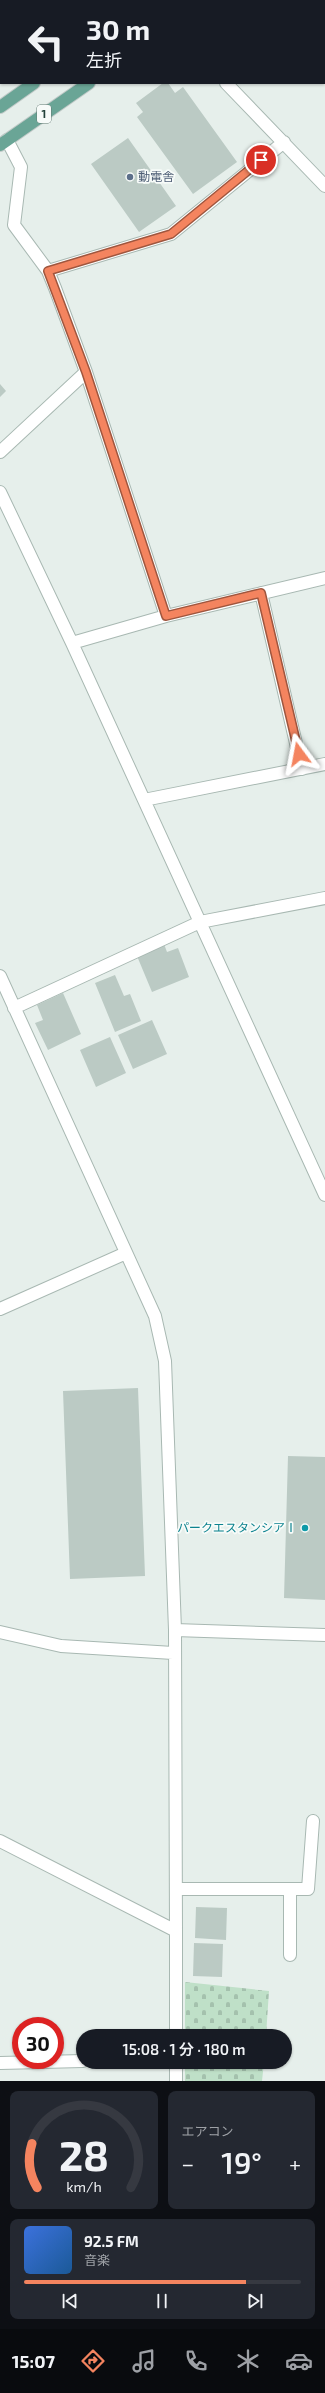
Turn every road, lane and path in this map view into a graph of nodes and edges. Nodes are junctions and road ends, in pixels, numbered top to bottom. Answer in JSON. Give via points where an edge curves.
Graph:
{"nodes":[{"id":1,"x":33,"y":84,"type":"edge"},
{"id":2,"x":88,"y":84,"type":"edge"},
{"id":3,"x":227,"y":84,"type":"edge"},
{"id":4,"x":0,"y":107,"type":"edge"},
{"id":5,"x":284,"y":142,"type":"junction"},
{"id":6,"x":4,"y":143,"type":"edge"},
{"id":7,"x":325,"y":186,"type":"edge"},
{"id":8,"x":48,"y":271,"type":"junction"},
{"id":9,"x":86,"y":372,"type":"junction"},
{"id":10,"x":0,"y":452,"type":"edge"},
{"id":11,"x":0,"y":492,"type":"edge"},
{"id":12,"x":325,"y":578,"type":"edge"},
{"id":13,"x":261,"y":593,"type":"junction"},
{"id":14,"x":166,"y":616,"type":"junction"},
{"id":15,"x":72,"y":643,"type":"junction"},
{"id":16,"x":325,"y":764,"type":"edge"},
{"id":17,"x":302,"y":769,"type":"junction"},
{"id":18,"x":144,"y":800,"type":"junction"},
{"id":19,"x":325,"y":898,"type":"edge"},
{"id":20,"x":200,"y":922,"type":"junction"},
{"id":21,"x":0,"y":976,"type":"edge"},
{"id":22,"x":14,"y":1008,"type":"junction"},
{"id":23,"x":325,"y":1195,"type":"edge"},
{"id":24,"x":126,"y":1253,"type":"junction"},
{"id":25,"x":0,"y":1309,"type":"edge"},
{"id":26,"x":175,"y":1630,"type":"junction"},
{"id":27,"x":0,"y":1632,"type":"edge"},
{"id":28,"x":325,"y":1635,"type":"edge"},
{"id":29,"x":174,"y":1653,"type":"junction"},
{"id":30,"x":313,"y":1821,"type":"dead end"},
{"id":31,"x":0,"y":1841,"type":"edge"},
{"id":32,"x":176,"y":1889,"type":"junction"},
{"id":33,"x":290,"y":1889,"type":"junction"},
{"id":34,"x":176,"y":1931,"type":"junction"},
{"id":35,"x":290,"y":1955,"type":"dead end"},
{"id":36,"x":176,"y":2029,"type":"edge"},
{"id":37,"x":76,"y":2061,"type":"edge"},
{"id":38,"x":0,"y":2063,"type":"edge"},
{"id":39,"x":176,"y":2069,"type":"edge"},
{"id":40,"x":176,"y":2081,"type":"edge"}],
"edges":[{"from":1,"to":4,"type":"main road"},
{"from":2,"to":6,"type":"main road","number":"1"},
{"from":3,"to":5,"type":"street"},
{"from":5,"to":7,"type":"street"},
{"from":5,"to":8,"type":"street","via":[[171,234]]},
{"from":6,"to":8,"type":"street","via":[[21,167],[14,225]]},
{"from":8,"to":9,"type":"street"},
{"from":9,"to":10,"type":"street"},
{"from":9,"to":14,"type":"street"},
{"from":11,"to":15,"type":"street"},
{"from":12,"to":13,"type":"street"},
{"from":13,"to":14,"type":"street"},
{"from":13,"to":17,"type":"street"},
{"from":14,"to":15,"type":"street"},
{"from":15,"to":18,"type":"street"},
{"from":16,"to":17,"type":"street"},
{"from":17,"to":18,"type":"street"},
{"from":18,"to":20,"type":"street"},
{"from":19,"to":20,"type":"street"},
{"from":20,"to":22,"type":"street"},
{"from":20,"to":23,"type":"street"},
{"from":21,"to":22,"type":"street"},
{"from":22,"to":24,"type":"street"},
{"from":24,"to":25,"type":"street"},
{"from":24,"to":26,"type":"street","via":[[155,1316],[165,1361]]},
{"from":26,"to":28,"type":"street"},
{"from":26,"to":29,"type":"street"},
{"from":27,"to":29,"type":"street","via":[[61,1646]]},
{"from":29,"to":32,"type":"street"},
{"from":30,"to":33,"type":"street","via":[[308,1889]]},
{"from":31,"to":34,"type":"street"},
{"from":32,"to":33,"type":"street"},
{"from":32,"to":34,"type":"street"},
{"from":33,"to":35,"type":"street"},
{"from":34,"to":36,"type":"street"},
{"from":37,"to":38,"type":"street"},
{"from":39,"to":40,"type":"street"}]}
